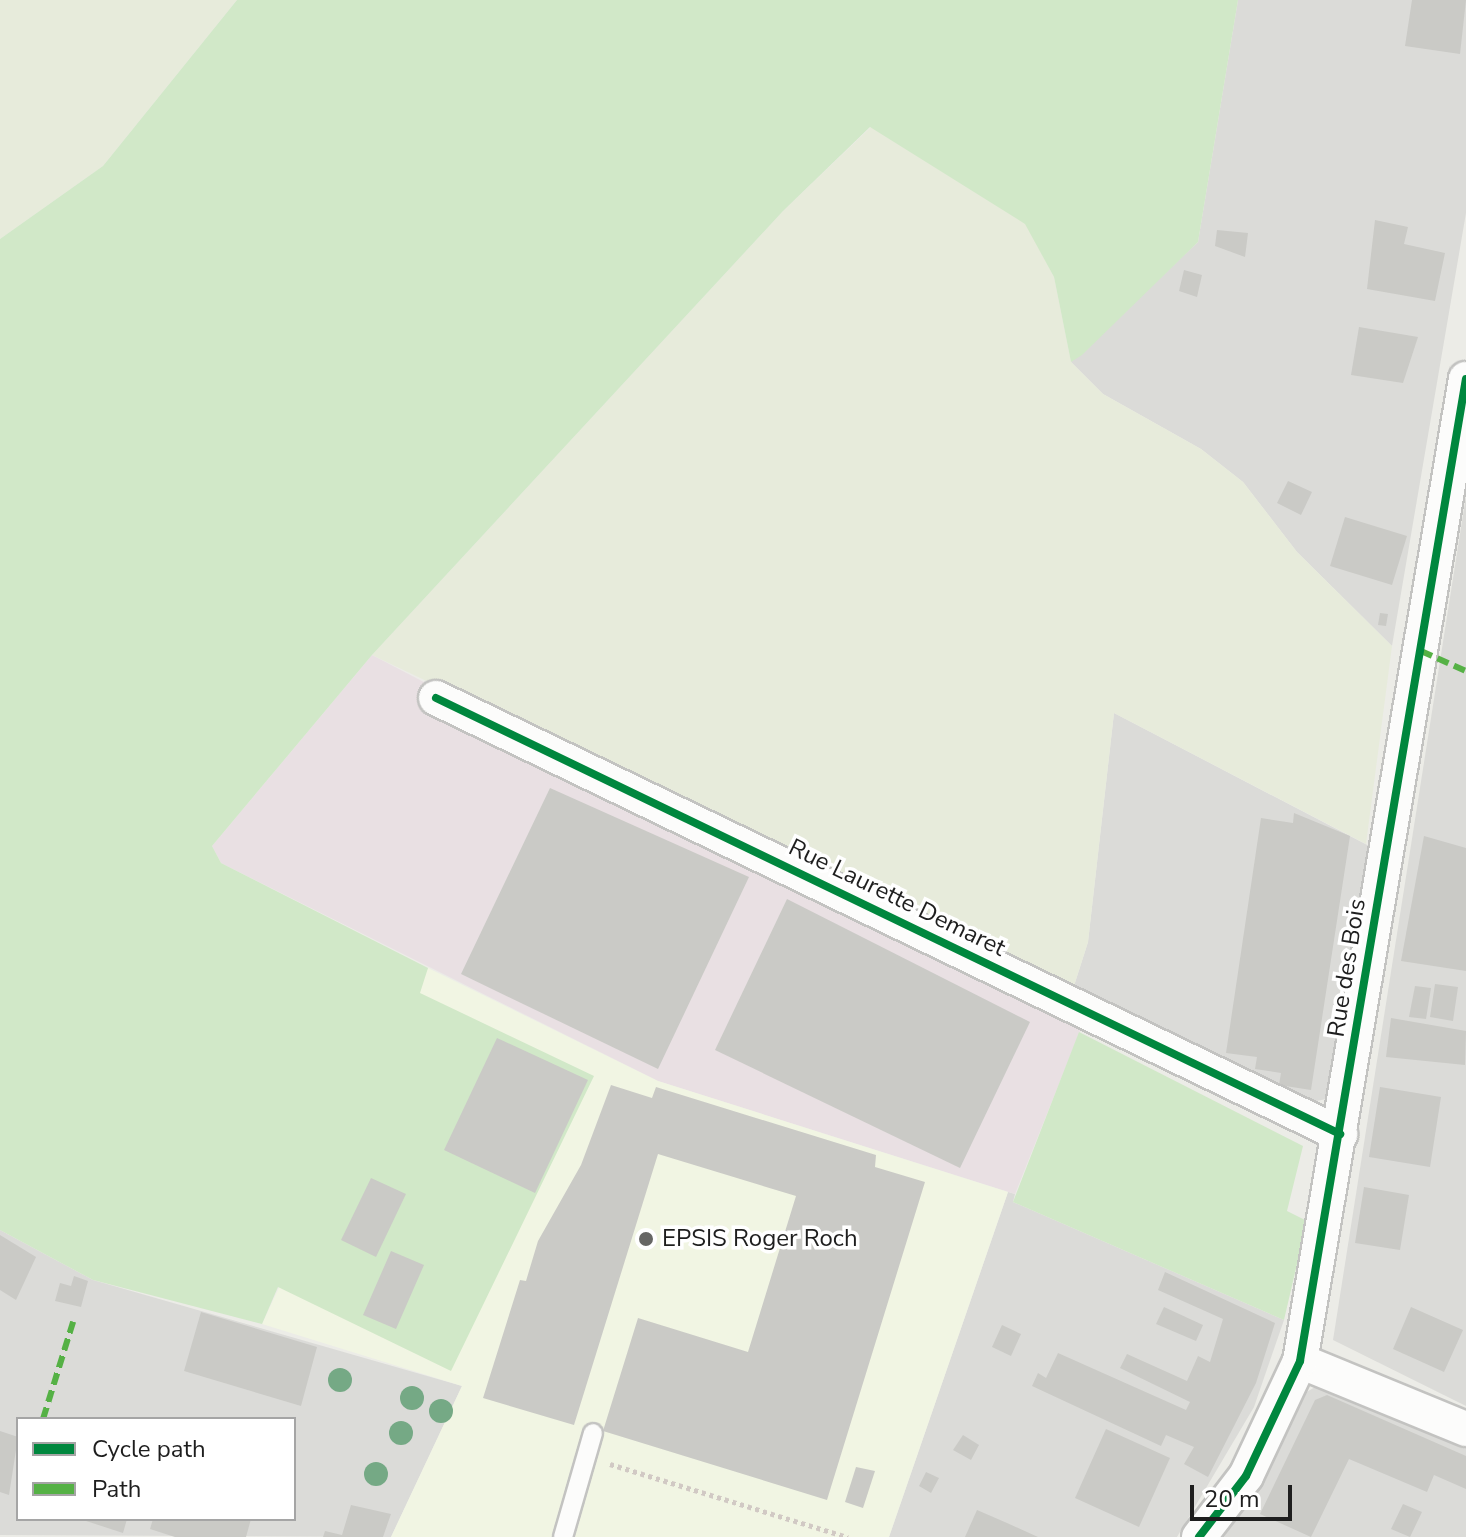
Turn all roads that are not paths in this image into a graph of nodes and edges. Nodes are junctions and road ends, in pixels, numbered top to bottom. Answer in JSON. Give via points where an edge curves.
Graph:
{"nodes":[{"id":1,"x":1466,"y":379,"type":"edge"},
{"id":2,"x":436,"y":698,"type":"dead end"},
{"id":3,"x":1340,"y":1134,"type":"junction"},
{"id":4,"x":1300,"y":1361,"type":"junction"},
{"id":5,"x":1466,"y":1429,"type":"edge"},
{"id":6,"x":593,"y":1433,"type":"dead end"},
{"id":7,"x":563,"y":1537,"type":"edge"},
{"id":8,"x":1199,"y":1537,"type":"edge"}],
"edges":[{"from":1,"to":3,"type":"street","name":"Rue des Bois"},
{"from":2,"to":3,"type":"street","name":"Rue Laurette Demaret"},
{"from":3,"to":4,"type":"street","name":"Rue des Bois"},
{"from":4,"to":5,"type":"street"},
{"from":4,"to":8,"type":"street","name":"Rue des Bois","via":[[1252,1466]]},
{"from":6,"to":7,"type":"lane"}]}
